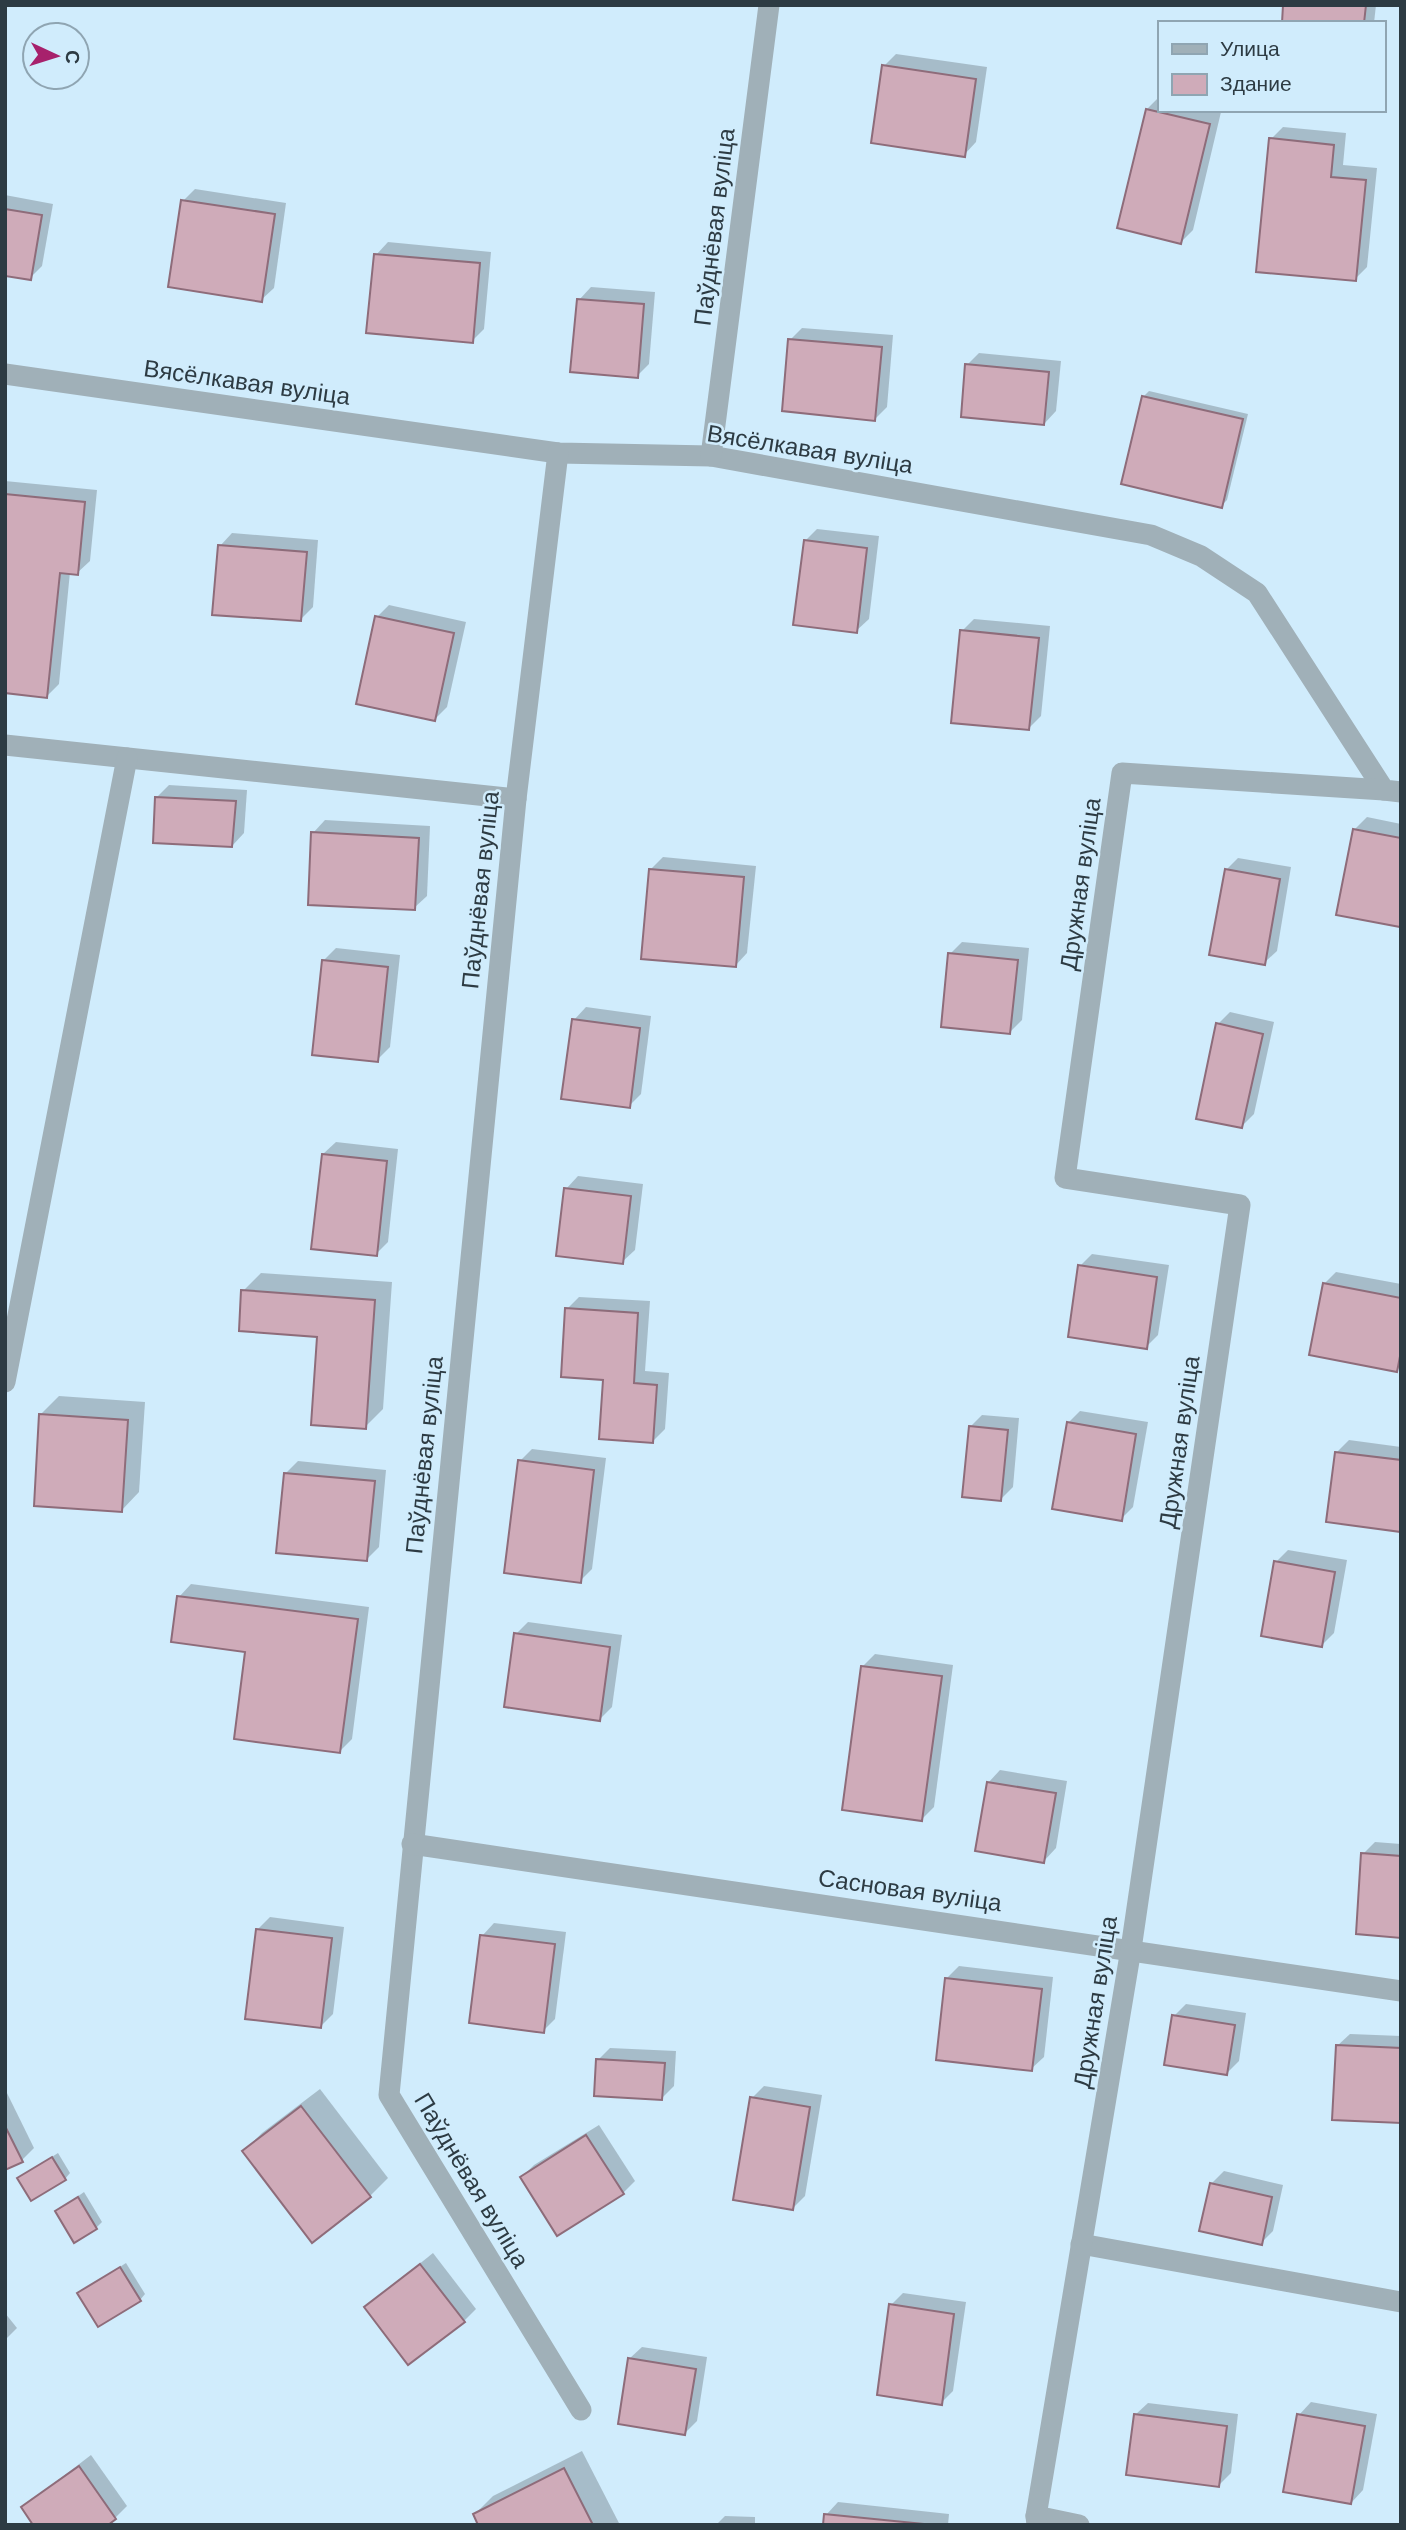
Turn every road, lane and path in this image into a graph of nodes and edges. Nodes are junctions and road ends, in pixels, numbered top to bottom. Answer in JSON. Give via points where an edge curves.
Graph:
{"nodes":[{"id":1,"x":769,"y":5,"type":"edge"},
{"id":2,"x":5,"y":374,"type":"edge"},
{"id":3,"x":558,"y":453,"type":"junction"},
{"id":4,"x":711,"y":456,"type":"junction"},
{"id":5,"x":5,"y":745,"type":"edge"},
{"id":6,"x":127,"y":758,"type":"junction"},
{"id":7,"x":1392,"y":791,"type":"edge"},
{"id":8,"x":516,"y":799,"type":"junction"},
{"id":9,"x":5,"y":1382,"type":"edge"},
{"id":10,"x":412,"y":1844,"type":"junction"},
{"id":11,"x":1131,"y":1949,"type":"junction"},
{"id":12,"x":1401,"y":1991,"type":"edge"},
{"id":13,"x":1081,"y":2244,"type":"junction"},
{"id":14,"x":1401,"y":2302,"type":"edge"},
{"id":15,"x":581,"y":2410,"type":"dead end"},
{"id":16,"x":1037,"y":2520,"type":"edge"},
{"id":17,"x":1079,"y":2525,"type":"edge"}],
"edges":[{"from":1,"to":4,"type":"street","name":"Паўднёвая вуліца"},
{"from":2,"to":3,"type":"street","name":"Вясёлкавая вуліца"},
{"from":3,"to":4,"type":"street","name":"Вясёлкавая вуліца"},
{"from":3,"to":8,"type":"street","name":"Паўднёвая вуліца"},
{"from":4,"to":7,"type":"street","name":"Вясёлкавая вуліца","via":[[1151,535],[1202,556],[1257,593]]},
{"from":5,"to":6,"type":"street"},
{"from":6,"to":8,"type":"street"},
{"from":6,"to":9,"type":"street"},
{"from":7,"to":11,"type":"street","name":"Дружная вуліца","via":[[1122,773],[1065,1178],[1240,1205]]},
{"from":8,"to":10,"type":"street","name":"Паўднёвая вуліца"},
{"from":10,"to":11,"type":"street","name":"Сасновая вуліца"},
{"from":10,"to":15,"type":"street","name":"Паўднёвая вуліца","via":[[389,2095]]},
{"from":11,"to":12,"type":"street","name":"Сасновая вуліца"},
{"from":11,"to":13,"type":"street","name":"Дружная вуліца"},
{"from":13,"to":14,"type":"street"},
{"from":13,"to":16,"type":"street","name":"Дружная вуліца"},
{"from":16,"to":17,"type":"street"}]}
